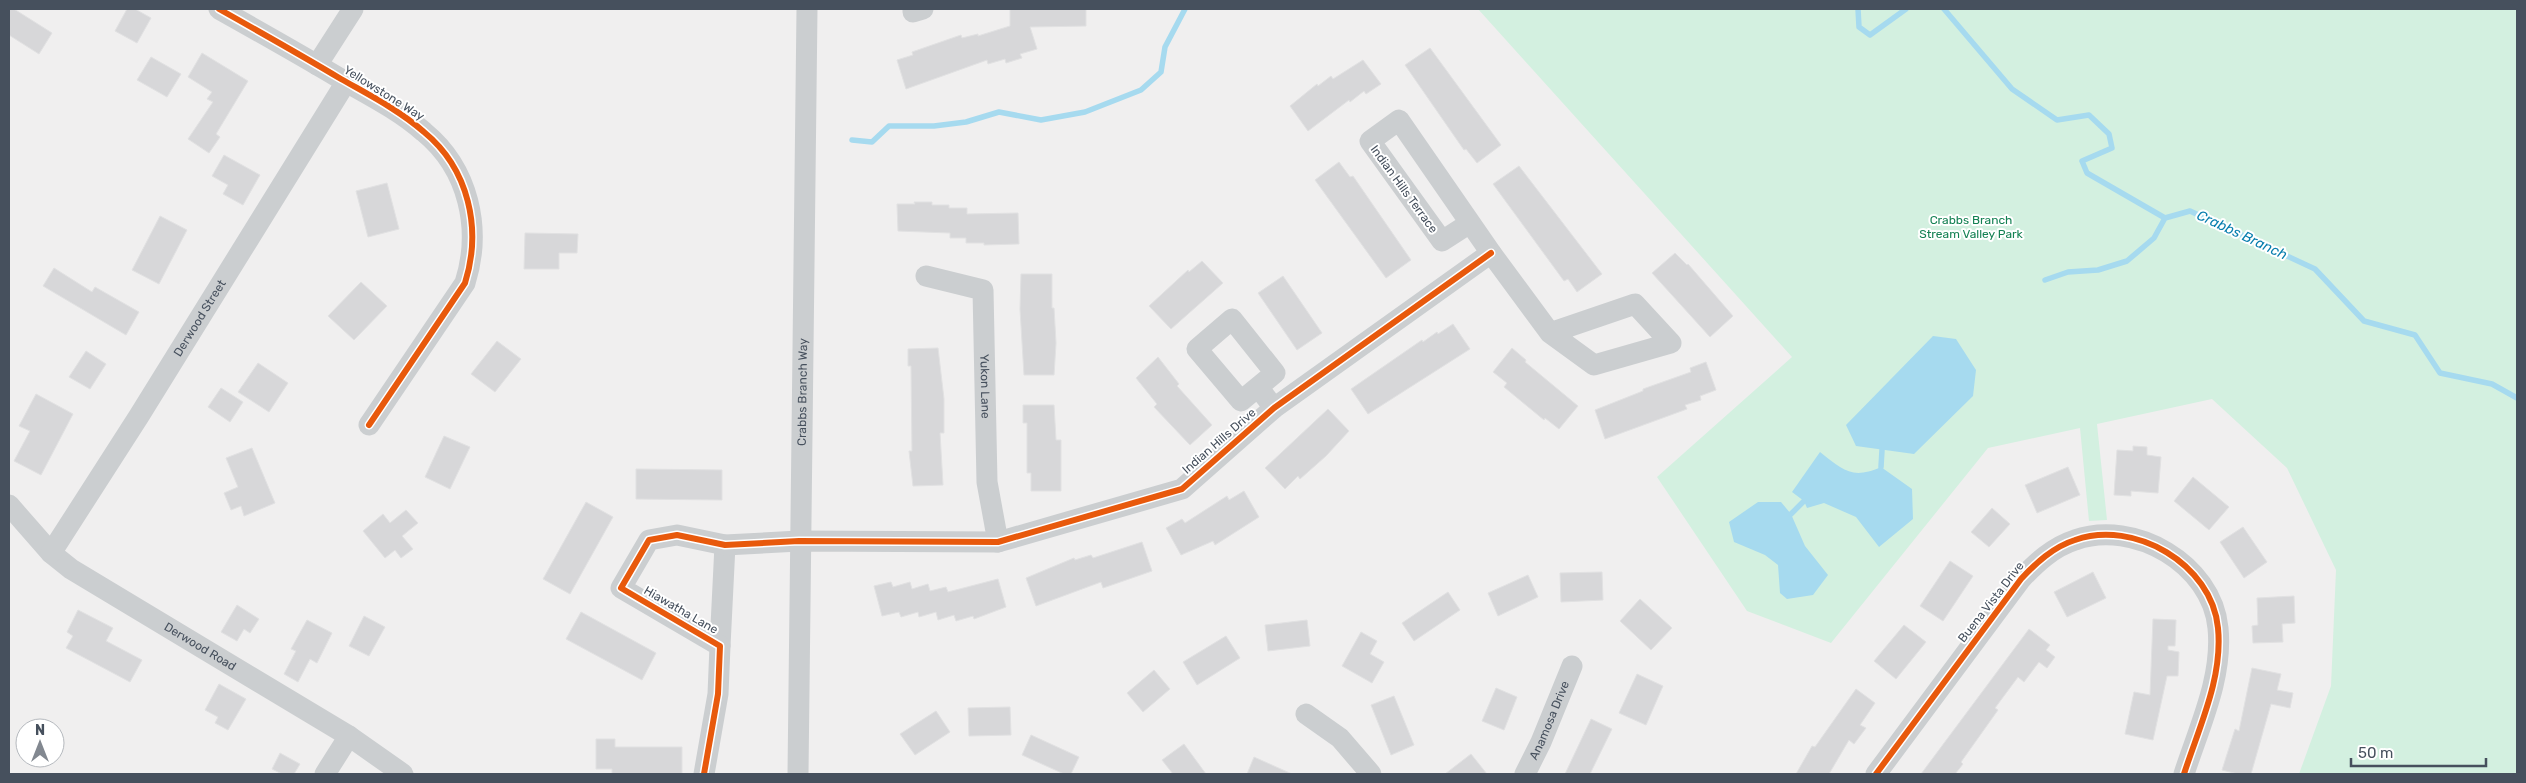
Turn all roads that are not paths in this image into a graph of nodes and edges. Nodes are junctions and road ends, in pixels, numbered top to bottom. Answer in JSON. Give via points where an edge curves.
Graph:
{"nodes":[{"id":1,"x":220,"y":9,"type":"edge"},
{"id":2,"x":353,"y":9,"type":"edge"},
{"id":3,"x":807,"y":9,"type":"edge"},
{"id":4,"x":913,"y":9,"type":"edge"},
{"id":5,"x":923,"y":9,"type":"edge"},
{"id":6,"x":317,"y":65,"type":"junction"},
{"id":7,"x":346,"y":82,"type":"junction"},
{"id":8,"x":1470,"y":223,"type":"junction"},
{"id":9,"x":1492,"y":253,"type":"junction"},
{"id":10,"x":926,"y":276,"type":"dead end"},
{"id":11,"x":1550,"y":333,"type":"junction"},
{"id":12,"x":1258,"y":387,"type":"dead end"},
{"id":13,"x":1274,"y":408,"type":"junction"},
{"id":14,"x":369,"y":425,"type":"dead end"},
{"id":15,"x":9,"y":506,"type":"edge"},
{"id":16,"x":799,"y":541,"type":"junction"},
{"id":17,"x":998,"y":542,"type":"junction"},
{"id":18,"x":725,"y":545,"type":"junction"},
{"id":19,"x":51,"y":553,"type":"junction"},
{"id":20,"x":720,"y":646,"type":"junction"},
{"id":21,"x":1572,"y":666,"type":"dead end"},
{"id":22,"x":1306,"y":714,"type":"dead end"},
{"id":23,"x":349,"y":736,"type":"junction"},
{"id":24,"x":326,"y":774,"type":"edge"},
{"id":25,"x":403,"y":774,"type":"edge"},
{"id":26,"x":704,"y":774,"type":"edge"},
{"id":27,"x":798,"y":774,"type":"edge"},
{"id":28,"x":1371,"y":774,"type":"edge"},
{"id":29,"x":1525,"y":774,"type":"edge"},
{"id":30,"x":1876,"y":774,"type":"edge"},
{"id":31,"x":2184,"y":774,"type":"edge"}],
"edges":[{"from":1,"to":6,"type":"street","name":"Yellowstone Way"},
{"from":2,"to":6,"type":"street"},
{"from":3,"to":16,"type":"street","name":"Crabbs Branch Way"},
{"from":4,"to":5,"type":"street","via":[[913,12]]},
{"from":6,"to":7,"type":"street","name":"Yellowstone Way"},
{"from":7,"to":14,"type":"street","name":"Yellowstone Way","via":[[425,132],[450,161],[462,179],[468,200],[473,244],[465,283]]},
{"from":7,"to":19,"type":"street","name":"Derwood Street"},
{"from":8,"to":8,"type":"street","name":"Indian Hills Terrace","via":[[1399,120],[1370,141],[1442,242]]},
{"from":8,"to":9,"type":"street","name":"Indian Hills Terrace"},
{"from":9,"to":11,"type":"street","name":"Indian Hills Terrace"},
{"from":9,"to":13,"type":"street","name":"Indian Hills Drive"},
{"from":10,"to":17,"type":"street","name":"Yukon Lane","via":[[983,290],[987,482]]},
{"from":11,"to":11,"type":"street","name":"Indian Hills Terrace","via":[[1636,304],[1671,343],[1594,366]]},
{"from":12,"to":13,"type":"street"},
{"from":13,"to":17,"type":"street","name":"Indian Hills Drive","via":[[1182,489]]},
{"from":15,"to":19,"type":"street","name":"Derwood Road"},
{"from":16,"to":17,"type":"street","name":"Indian Hills Drive"},
{"from":16,"to":18,"type":"street","name":"Hiawatha Lane"},
{"from":16,"to":27,"type":"street","name":"Crabbs Branch Way"},
{"from":18,"to":20,"type":"street"},
{"from":18,"to":20,"type":"street","name":"Hiawatha Lane","via":[[677,535],[649,540],[621,588]]},
{"from":19,"to":23,"type":"street","name":"Derwood Road","via":[[71,569]]},
{"from":20,"to":26,"type":"street","name":"Hiawatha Lane","via":[[718,694]]},
{"from":21,"to":29,"type":"street","name":"Anamosa Drive"},
{"from":22,"to":28,"type":"street","via":[[1340,738]]},
{"from":23,"to":24,"type":"street"},
{"from":23,"to":25,"type":"street","name":"Derwood Road"},
{"from":30,"to":31,"type":"street","name":"Buena Vista Drive","via":[[2020,579],[2042,558],[2076,540],[2106,535],[2136,538],[2165,551],[2191,570],[2209,597],[2218,625],[2220,655]]}]}
